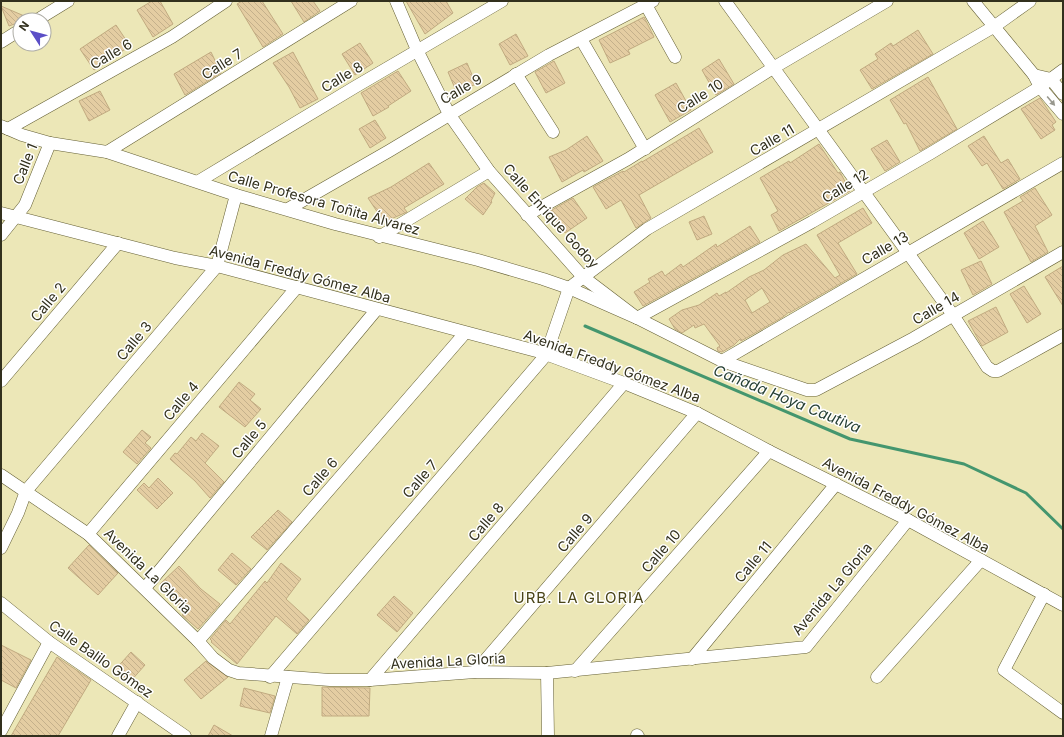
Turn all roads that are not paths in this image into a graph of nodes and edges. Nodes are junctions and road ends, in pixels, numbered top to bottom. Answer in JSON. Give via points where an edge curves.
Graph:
{"nodes":[{"id":1,"x":68,"y":1,"type":"edge"},
{"id":2,"x":226,"y":1,"type":"edge"},
{"id":3,"x":352,"y":1,"type":"edge"},
{"id":4,"x":396,"y":1,"type":"edge"},
{"id":5,"x":502,"y":1,"type":"edge"},
{"id":6,"x":725,"y":1,"type":"edge"},
{"id":7,"x":887,"y":1,"type":"edge"},
{"id":8,"x":974,"y":1,"type":"edge"},
{"id":9,"x":1030,"y":1,"type":"edge"},
{"id":10,"x":649,"y":3,"type":"edge"},
{"id":11,"x":50,"y":12,"type":"edge"},
{"id":12,"x":995,"y":26,"type":"junction"},
{"id":13,"x":12,"y":35,"type":"edge"},
{"id":14,"x":581,"y":39,"type":"junction"},
{"id":15,"x":1,"y":42,"type":"edge"},
{"id":16,"x":418,"y":50,"type":"junction"},
{"id":17,"x":675,"y":57,"type":"dead end"},
{"id":18,"x":773,"y":68,"type":"junction"},
{"id":19,"x":1063,"y":70,"type":"edge"},
{"id":20,"x":516,"y":74,"type":"junction"},
{"id":21,"x":1034,"y":75,"type":"junction"},
{"id":22,"x":1051,"y":79,"type":"junction"},
{"id":23,"x":1040,"y":87,"type":"junction"},
{"id":24,"x":1063,"y":94,"type":"edge"},
{"id":25,"x":449,"y":114,"type":"junction"},
{"id":26,"x":1063,"y":114,"type":"edge"},
{"id":27,"x":4,"y":128,"type":"edge"},
{"id":28,"x":819,"y":130,"type":"junction"},
{"id":29,"x":553,"y":132,"type":"dead end"},
{"id":30,"x":50,"y":143,"type":"junction"},
{"id":31,"x":645,"y":149,"type":"junction"},
{"id":32,"x":107,"y":152,"type":"junction"},
{"id":33,"x":1063,"y":163,"type":"edge"},
{"id":34,"x":490,"y":170,"type":"junction"},
{"id":35,"x":199,"y":181,"type":"junction"},
{"id":36,"x":864,"y":191,"type":"junction"},
{"id":37,"x":236,"y":195,"type":"junction"},
{"id":38,"x":288,"y":209,"type":"junction"},
{"id":39,"x":1,"y":212,"type":"edge"},
{"id":40,"x":527,"y":215,"type":"junction"},
{"id":41,"x":18,"y":216,"type":"junction"},
{"id":42,"x":1,"y":235,"type":"edge"},
{"id":43,"x":379,"y":237,"type":"junction"},
{"id":44,"x":118,"y":243,"type":"junction"},
{"id":45,"x":908,"y":252,"type":"junction"},
{"id":46,"x":1063,"y":252,"type":"edge"},
{"id":47,"x":217,"y":266,"type":"junction"},
{"id":48,"x":583,"y":277,"type":"junction"},
{"id":49,"x":297,"y":288,"type":"junction"},
{"id":50,"x":569,"y":288,"type":"junction"},
{"id":51,"x":377,"y":309,"type":"junction"},
{"id":52,"x":953,"y":315,"type":"junction"},
{"id":53,"x":636,"y":318,"type":"junction"},
{"id":54,"x":466,"y":333,"type":"junction"},
{"id":55,"x":1063,"y":334,"type":"edge"},
{"id":56,"x":546,"y":355,"type":"junction"},
{"id":57,"x":722,"y":361,"type":"junction"},
{"id":58,"x":1,"y":381,"type":"edge"},
{"id":59,"x":624,"y":383,"type":"junction"},
{"id":60,"x":823,"y":388,"type":"joint"},
{"id":61,"x":697,"y":413,"type":"junction"},
{"id":62,"x":769,"y":451,"type":"junction"},
{"id":63,"x":1,"y":475,"type":"edge"},
{"id":64,"x":836,"y":484,"type":"junction"},
{"id":65,"x":26,"y":491,"type":"junction"},
{"id":66,"x":908,"y":520,"type":"junction"},
{"id":67,"x":88,"y":534,"type":"junction"},
{"id":68,"x":1,"y":548,"type":"edge"},
{"id":69,"x":981,"y":560,"type":"junction"},
{"id":70,"x":145,"y":588,"type":"junction"},
{"id":71,"x":1044,"y":594,"type":"junction"},
{"id":72,"x":1,"y":603,"type":"edge"},
{"id":73,"x":1063,"y":605,"type":"edge"},
{"id":74,"x":198,"y":641,"type":"junction"},
{"id":75,"x":49,"y":642,"type":"junction"},
{"id":76,"x":692,"y":659,"type":"junction"},
{"id":77,"x":575,"y":670,"type":"junction"},
{"id":78,"x":475,"y":672,"type":"junction"},
{"id":79,"x":547,"y":672,"type":"junction"},
{"id":80,"x":270,"y":677,"type":"junction"},
{"id":81,"x":288,"y":677,"type":"junction"},
{"id":82,"x":876,"y":677,"type":"dead end"},
{"id":83,"x":370,"y":680,"type":"junction"},
{"id":84,"x":136,"y":702,"type":"junction"},
{"id":85,"x":1062,"y":710,"type":"edge"},
{"id":86,"x":1,"y":731,"type":"edge"},
{"id":87,"x":118,"y":736,"type":"edge"},
{"id":88,"x":185,"y":736,"type":"edge"},
{"id":89,"x":271,"y":736,"type":"edge"},
{"id":90,"x":548,"y":736,"type":"edge"}],
"edges":[{"from":1,"to":11,"type":"street"},
{"from":2,"to":27,"type":"street","name":"Calle 6","via":[[172,37]]},
{"from":3,"to":32,"type":"street","name":"Calle 7"},
{"from":4,"to":16,"type":"street","name":"Calle Enrique Godoy"},
{"from":5,"to":16,"type":"street","name":"Calle 8"},
{"from":6,"to":18,"type":"street"},
{"from":7,"to":18,"type":"street","name":"Calle 10"},
{"from":8,"to":12,"type":"street"},
{"from":9,"to":12,"type":"street","name":"Calle 11"},
{"from":10,"to":14,"type":"street","name":"Calle 9"},
{"from":10,"to":17,"type":"street"},
{"from":12,"to":21,"type":"street"},
{"from":12,"to":28,"type":"street","name":"Calle 11"},
{"from":13,"to":15,"type":"street"},
{"from":14,"to":20,"type":"street","name":"Calle 9"},
{"from":14,"to":31,"type":"street"},
{"from":16,"to":25,"type":"street","name":"Calle Enrique Godoy"},
{"from":16,"to":35,"type":"street","name":"Calle 8"},
{"from":18,"to":28,"type":"street"},
{"from":18,"to":31,"type":"street","name":"Calle 10"},
{"from":19,"to":22,"type":"street","name":"Calle 12"},
{"from":20,"to":25,"type":"street","name":"Calle 9"},
{"from":20,"to":29,"type":"street"},
{"from":21,"to":22,"type":"street"},
{"from":21,"to":23,"type":"street"},
{"from":22,"to":23,"type":"street","name":"Calle 12"},
{"from":22,"to":24,"type":"street"},
{"from":23,"to":26,"type":"street","one_way":true},
{"from":23,"to":36,"type":"street","name":"Calle 12"},
{"from":25,"to":34,"type":"street","name":"Calle Enrique Godoy"},
{"from":25,"to":38,"type":"street","name":"Calle 9"},
{"from":27,"to":30,"type":"street","name":"Calle Profesora Toñita Álvarez"},
{"from":28,"to":36,"type":"street"},
{"from":28,"to":48,"type":"street","name":"Calle 11","via":[[646,229]]},
{"from":30,"to":32,"type":"street","name":"Calle Profesora Toñita Álvarez"},
{"from":30,"to":41,"type":"street","name":"Calle 1"},
{"from":31,"to":40,"type":"street","name":"Calle 10"},
{"from":32,"to":35,"type":"street","name":"Calle Profesora Toñita Álvarez"},
{"from":33,"to":45,"type":"street","name":"Calle 13"},
{"from":34,"to":40,"type":"street","name":"Calle Enrique Godoy"},
{"from":34,"to":43,"type":"street"},
{"from":35,"to":37,"type":"street","name":"Calle Profesora Toñita Álvarez"},
{"from":36,"to":45,"type":"street"},
{"from":36,"to":53,"type":"street","name":"Calle 12"},
{"from":37,"to":38,"type":"street","name":"Calle Profesora Toñita Álvarez"},
{"from":37,"to":47,"type":"street","name":"Calle 3"},
{"from":38,"to":43,"type":"street","name":"Calle Profesora Toñita Álvarez"},
{"from":39,"to":41,"type":"street","name":"Avenida Freddy Gómez Alba"},
{"from":40,"to":48,"type":"street","name":"Calle Enrique Godoy"},
{"from":41,"to":42,"type":"street","name":"Calle 1"},
{"from":41,"to":44,"type":"street","name":"Avenida Freddy Gómez Alba"},
{"from":43,"to":50,"type":"street","name":"Calle Profesora Toñita Álvarez","via":[[478,260]]},
{"from":44,"to":47,"type":"street","name":"Avenida Freddy Gómez Alba"},
{"from":44,"to":58,"type":"street","name":"Calle 2"},
{"from":45,"to":52,"type":"street"},
{"from":45,"to":57,"type":"street","name":"Calle 13"},
{"from":46,"to":52,"type":"street","name":"Calle 14"},
{"from":47,"to":49,"type":"street","name":"Avenida Freddy Gómez Alba"},
{"from":47,"to":65,"type":"street","name":"Calle 3"},
{"from":48,"to":50,"type":"street","name":"Calle 11"},
{"from":48,"to":53,"type":"street","name":"Calle Enrique Godoy"},
{"from":49,"to":51,"type":"street","name":"Avenida Freddy Gómez Alba"},
{"from":49,"to":67,"type":"street","name":"Calle 4"},
{"from":50,"to":53,"type":"street","name":"Calle Profesora Toñita Álvarez"},
{"from":50,"to":56,"type":"street","name":"Calle 7"},
{"from":51,"to":54,"type":"street","name":"Avenida Freddy Gómez Alba"},
{"from":51,"to":70,"type":"street","name":"Calle 5"},
{"from":52,"to":55,"type":"street","via":[[987,367],[993,371],[998,371]]},
{"from":52,"to":60,"type":"street","name":"Calle 14"},
{"from":53,"to":57,"type":"street","name":"Calle Enrique Godoy"},
{"from":54,"to":56,"type":"street","name":"Avenida Freddy Gómez Alba"},
{"from":54,"to":74,"type":"street","name":"Calle 6"},
{"from":56,"to":59,"type":"street","name":"Avenida Freddy Gómez Alba"},
{"from":56,"to":80,"type":"street","name":"Calle 7"},
{"from":57,"to":60,"type":"street","name":"Calle Enrique Godoy","via":[[807,390]]},
{"from":59,"to":61,"type":"street","name":"Avenida Freddy Gómez Alba"},
{"from":59,"to":83,"type":"street","name":"Calle 8"},
{"from":61,"to":62,"type":"street","name":"Avenida Freddy Gómez Alba"},
{"from":61,"to":78,"type":"street","name":"Calle 9"},
{"from":62,"to":64,"type":"street","name":"Avenida Freddy Gómez Alba"},
{"from":62,"to":77,"type":"street","name":"Calle 10"},
{"from":63,"to":65,"type":"street","name":"Avenida La Gloria"},
{"from":64,"to":66,"type":"street","name":"Avenida Freddy Gómez Alba"},
{"from":64,"to":76,"type":"street","name":"Calle 11"},
{"from":65,"to":67,"type":"street","name":"Avenida La Gloria"},
{"from":65,"to":68,"type":"street"},
{"from":66,"to":69,"type":"street","name":"Avenida Freddy Gómez Alba"},
{"from":66,"to":76,"type":"street","name":"Avenida La Gloria","via":[[806,647]]},
{"from":67,"to":70,"type":"street","name":"Avenida La Gloria"},
{"from":69,"to":71,"type":"street","name":"Avenida Freddy Gómez Alba"},
{"from":69,"to":82,"type":"street"},
{"from":70,"to":74,"type":"street","name":"Avenida La Gloria"},
{"from":71,"to":73,"type":"street","name":"Avenida Freddy Gómez Alba"},
{"from":71,"to":85,"type":"street","via":[[1004,670]]},
{"from":72,"to":75,"type":"street","name":"Calle Balilo Gómez"},
{"from":74,"to":80,"type":"street","name":"Avenida La Gloria","via":[[213,658],[229,670]]},
{"from":75,"to":84,"type":"street","name":"Calle Balilo Gómez"},
{"from":75,"to":86,"type":"street"},
{"from":76,"to":77,"type":"street","name":"Avenida La Gloria"},
{"from":77,"to":79,"type":"street","name":"Avenida La Gloria"},
{"from":78,"to":79,"type":"street","name":"Avenida La Gloria"},
{"from":78,"to":83,"type":"street","name":"Avenida La Gloria"},
{"from":79,"to":90,"type":"street"},
{"from":80,"to":81,"type":"street","name":"Avenida La Gloria"},
{"from":81,"to":83,"type":"street","name":"Avenida La Gloria"},
{"from":81,"to":89,"type":"street"},
{"from":84,"to":87,"type":"street"},
{"from":84,"to":88,"type":"street","name":"Calle Balilo Gómez"}]}
